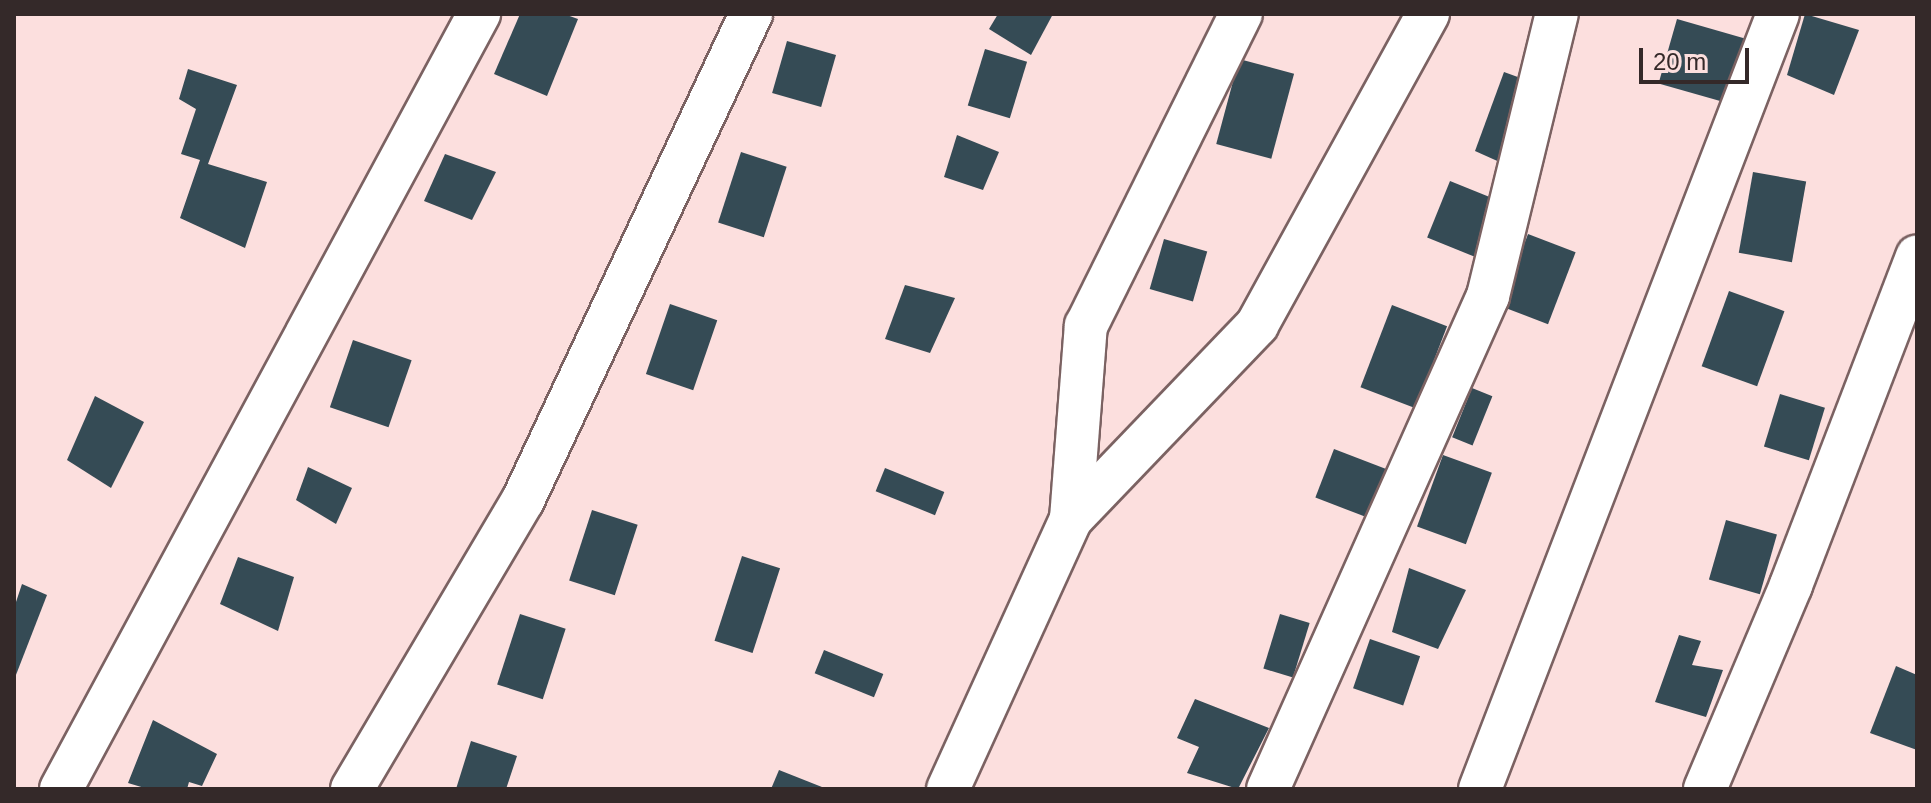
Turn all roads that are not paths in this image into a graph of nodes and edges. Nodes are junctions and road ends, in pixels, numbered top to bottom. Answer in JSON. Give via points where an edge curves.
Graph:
{"nodes":[{"id":1,"x":479,"y":14,"type":"edge"},
{"id":2,"x":751,"y":14,"type":"edge"},
{"id":3,"x":1241,"y":14,"type":"edge"},
{"id":4,"x":1428,"y":14,"type":"edge"},
{"id":5,"x":1557,"y":14,"type":"edge"},
{"id":6,"x":1778,"y":14,"type":"edge"},
{"id":7,"x":1917,"y":256,"type":"edge"},
{"id":8,"x":1071,"y":519,"type":"junction"},
{"id":9,"x":61,"y":789,"type":"edge"},
{"id":10,"x":352,"y":789,"type":"edge"},
{"id":11,"x":948,"y":789,"type":"edge"},
{"id":12,"x":1268,"y":789,"type":"edge"},
{"id":13,"x":1480,"y":789,"type":"edge"},
{"id":14,"x":1705,"y":789,"type":"edge"}],
"edges":[{"from":1,"to":9,"type":"street"},
{"from":2,"to":10,"type":"street","via":[[523,500]]},
{"from":3,"to":8,"type":"street","via":[[1086,326]]},
{"from":4,"to":8,"type":"street","via":[[1257,325]]},
{"from":5,"to":12,"type":"street","via":[[1488,296]]},
{"from":6,"to":13,"type":"street"},
{"from":7,"to":14,"type":"street","via":[[1791,585]]},
{"from":8,"to":11,"type":"street"}]}
